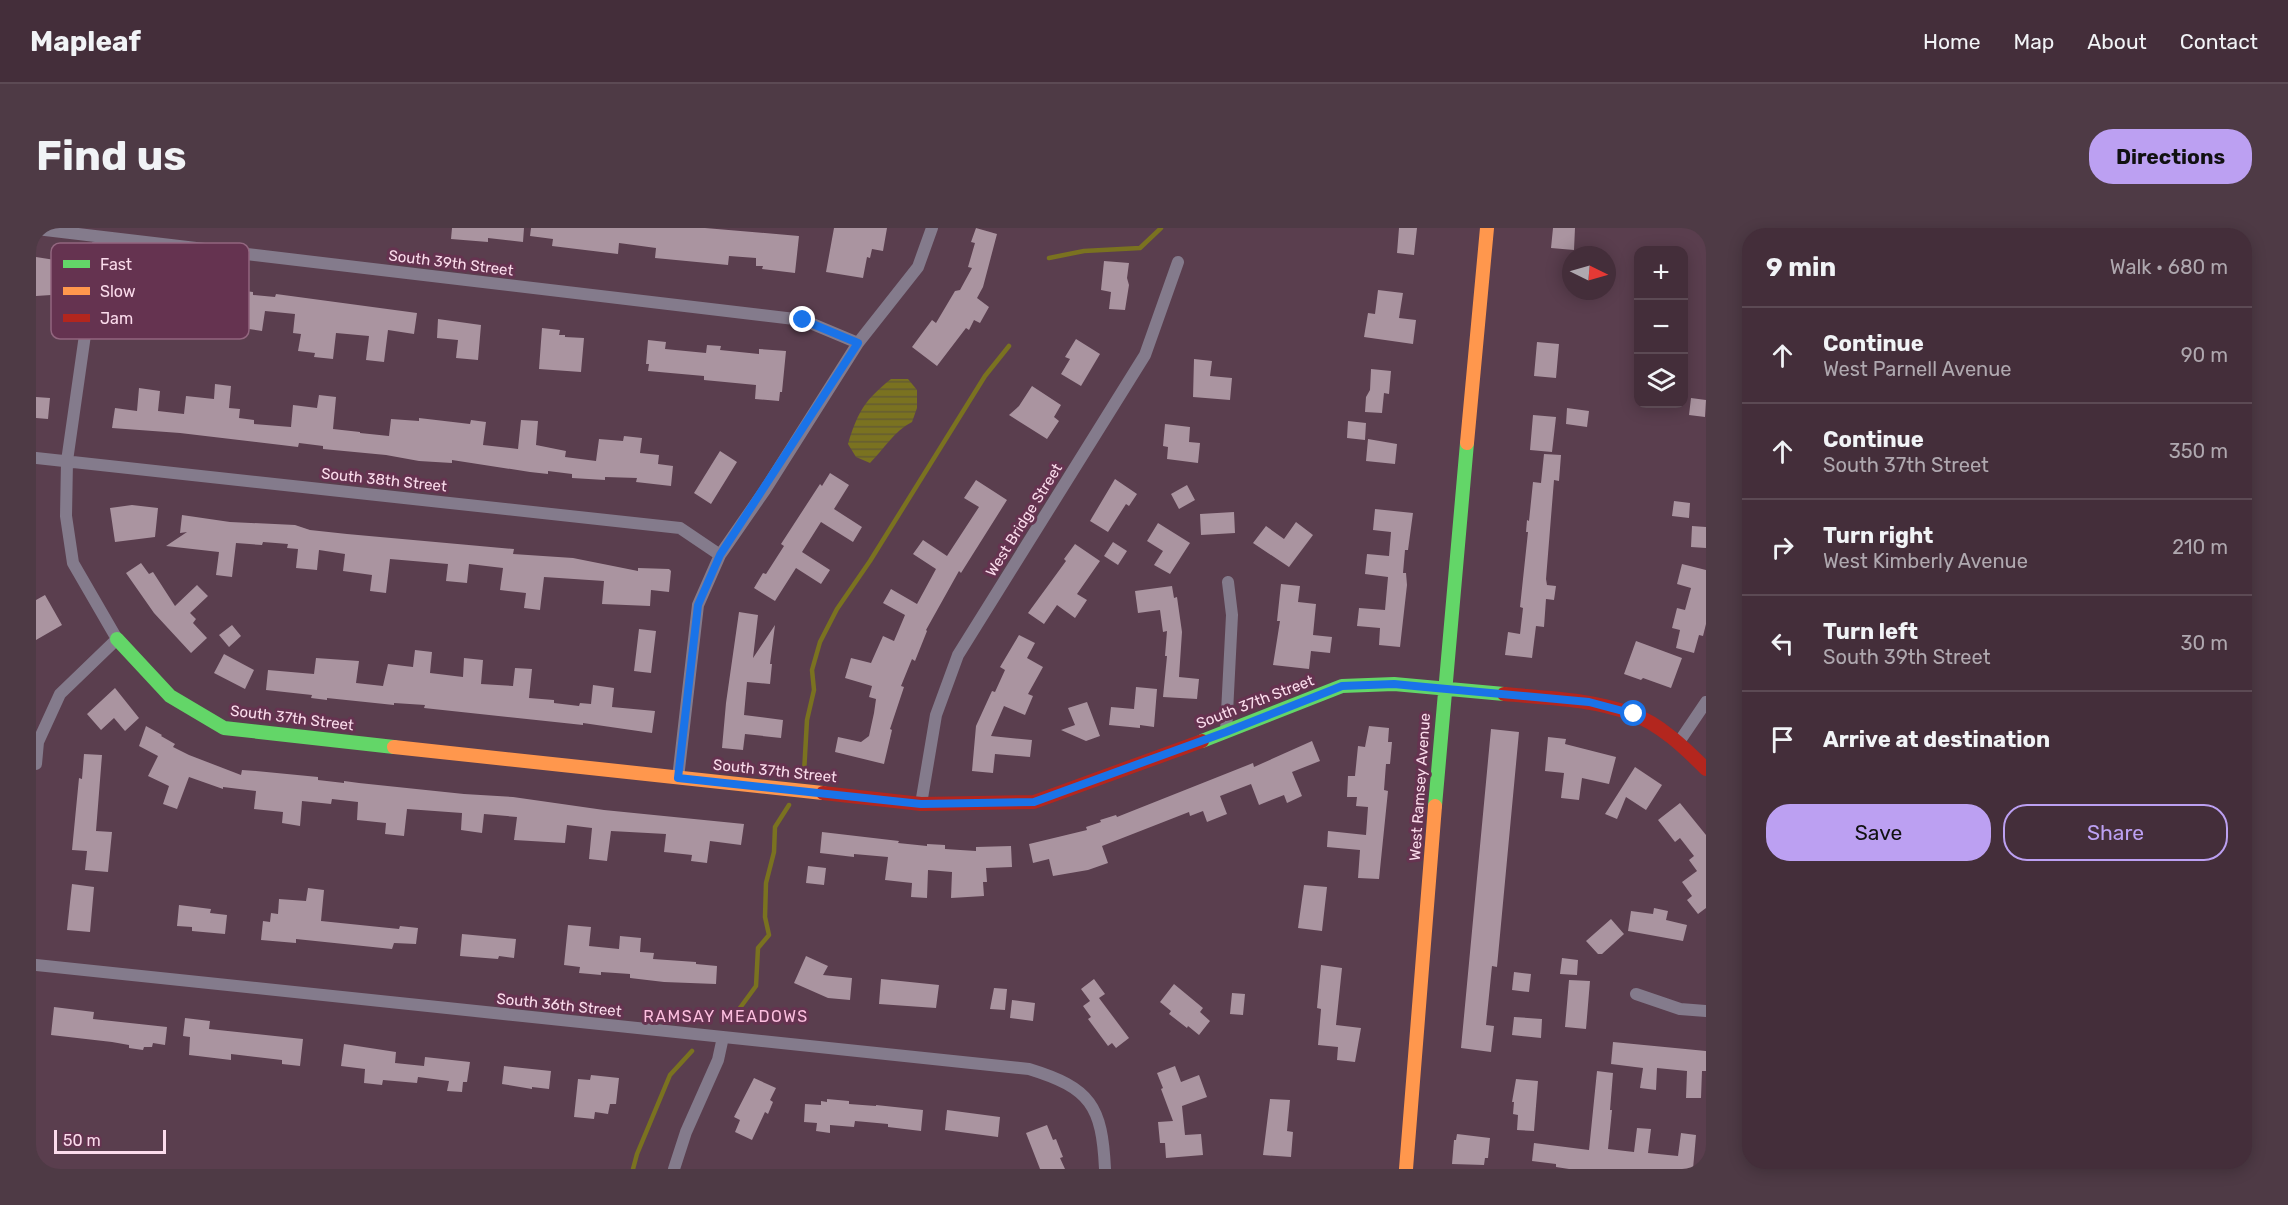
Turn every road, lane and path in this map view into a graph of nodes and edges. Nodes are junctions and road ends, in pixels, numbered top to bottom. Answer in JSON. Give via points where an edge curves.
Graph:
{"nodes":[{"id":1,"x":932,"y":228,"type":"edge"},
{"id":2,"x":1487,"y":228,"type":"edge"},
{"id":3,"x":36,"y":230,"type":"edge"},
{"id":4,"x":99,"y":237,"type":"junction"},
{"id":5,"x":98,"y":243,"type":"edge"},
{"id":6,"x":150,"y":243,"type":"edge"},
{"id":7,"x":249,"y":255,"type":"edge"},
{"id":8,"x":1178,"y":262,"type":"dead end"},
{"id":9,"x":84,"y":339,"type":"edge"},
{"id":10,"x":858,"y":343,"type":"junction"},
{"id":11,"x":36,"y":458,"type":"edge"},
{"id":12,"x":67,"y":461,"type":"junction"},
{"id":13,"x":720,"y":555,"type":"junction"},
{"id":14,"x":1228,"y":582,"type":"dead end"},
{"id":15,"x":117,"y":639,"type":"junction"},
{"id":16,"x":1444,"y":688,"type":"junction"},
{"id":17,"x":1706,"y":702,"type":"edge"},
{"id":18,"x":1226,"y":732,"type":"junction"},
{"id":19,"x":1679,"y":742,"type":"junction"},
{"id":20,"x":36,"y":764,"type":"edge"},
{"id":21,"x":1706,"y":769,"type":"edge"},
{"id":22,"x":678,"y":778,"type":"junction"},
{"id":23,"x":921,"y":804,"type":"junction"},
{"id":24,"x":36,"y":964,"type":"edge"},
{"id":25,"x":1636,"y":994,"type":"dead end"},
{"id":26,"x":1706,"y":1011,"type":"edge"},
{"id":27,"x":723,"y":1037,"type":"junction"},
{"id":28,"x":674,"y":1169,"type":"edge"},
{"id":29,"x":1105,"y":1169,"type":"edge"},
{"id":30,"x":1406,"y":1169,"type":"edge"}],
"edges":[{"from":1,"to":10,"type":"street","via":[[918,267]]},
{"from":2,"to":16,"type":"street","name":"West Ramsey Avenue"},
{"from":3,"to":4,"type":"street","name":"South 39th Street"},
{"from":4,"to":5,"type":"street"},
{"from":4,"to":6,"type":"street","name":"South 39th Street"},
{"from":7,"to":10,"type":"street","name":"South 39th Street","via":[[803,320]]},
{"from":8,"to":23,"type":"street","name":"West Bridge Street","via":[[1145,355],[958,656],[936,715]]},
{"from":9,"to":12,"type":"street"},
{"from":10,"to":13,"type":"street"},
{"from":11,"to":12,"type":"street","name":"South 38th Street"},
{"from":12,"to":13,"type":"street","name":"South 38th Street","via":[[680,528]]},
{"from":12,"to":15,"type":"street","via":[[66,516],[73,563]]},
{"from":13,"to":22,"type":"street","via":[[698,605]]},
{"from":14,"to":18,"type":"street","via":[[1232,615]]},
{"from":15,"to":20,"type":"street","via":[[60,694],[38,741]]},
{"from":15,"to":22,"type":"street","name":"South 37th Street","via":[[170,696],[224,728]]},
{"from":16,"to":18,"type":"street","name":"South 37th Street","via":[[1394,684],[1342,686]]},
{"from":16,"to":19,"type":"street","name":"South 37th Street","via":[[1589,702],[1634,714]]},
{"from":16,"to":30,"type":"street","name":"West Ramsey Avenue"},
{"from":17,"to":19,"type":"street"},
{"from":18,"to":23,"type":"street","name":"South 37th Street","via":[[1034,802]]},
{"from":19,"to":21,"type":"street","name":"South 37th Street"},
{"from":22,"to":23,"type":"street","name":"South 37th Street"},
{"from":24,"to":27,"type":"street","name":"South 36th Street"},
{"from":25,"to":26,"type":"street","via":[[1680,1010]]},
{"from":27,"to":28,"type":"street","via":[[718,1060]]},
{"from":27,"to":29,"type":"street","name":"South 36th Street","via":[[1029,1069],[1057,1077],[1080,1092],[1098,1114]]}]}
